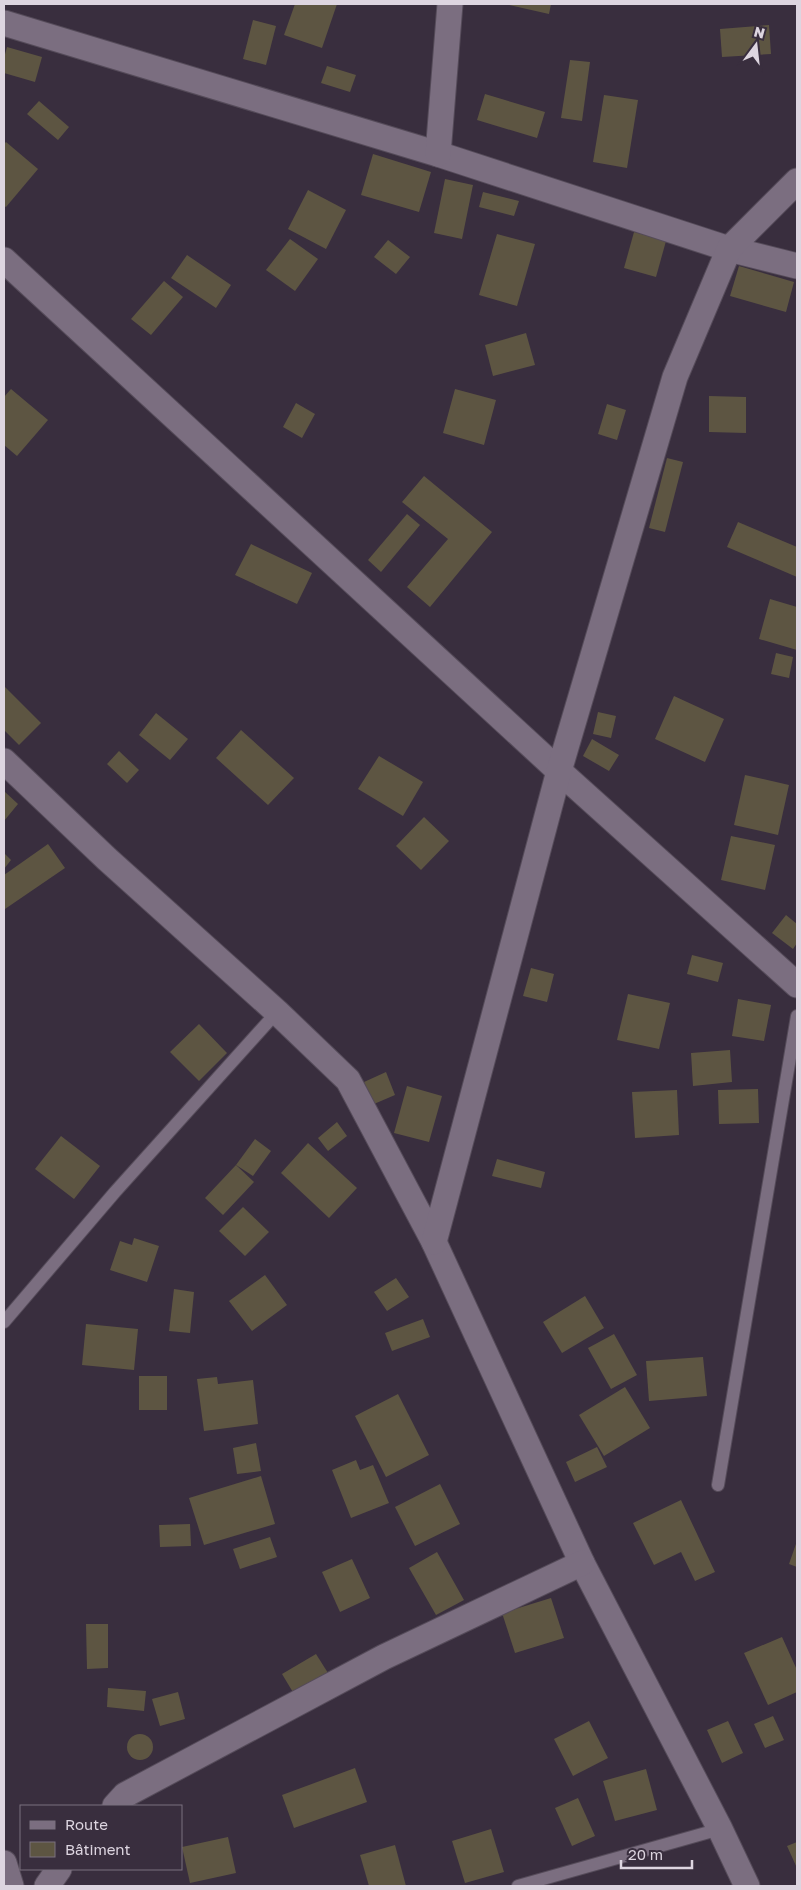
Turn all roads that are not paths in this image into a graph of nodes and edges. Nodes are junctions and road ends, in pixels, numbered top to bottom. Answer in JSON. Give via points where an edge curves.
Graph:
{"nodes":[{"id":1,"x":450,"y":4,"type":"edge"},
{"id":2,"x":4,"y":23,"type":"edge"},
{"id":3,"x":438,"y":154,"type":"junction"},
{"id":4,"x":797,"y":181,"type":"edge"},
{"id":5,"x":729,"y":249,"type":"junction"},
{"id":6,"x":4,"y":260,"type":"edge"},
{"id":7,"x":797,"y":266,"type":"edge"},
{"id":8,"x":4,"y":761,"type":"edge"},
{"id":9,"x":559,"y":771,"type":"junction"},
{"id":10,"x":797,"y":985,"type":"edge"},
{"id":11,"x":277,"y":1012,"type":"junction"},
{"id":12,"x":797,"y":1016,"type":"edge"},
{"id":13,"x":434,"y":1242,"type":"junction"},
{"id":14,"x":4,"y":1322,"type":"edge"},
{"id":15,"x":718,"y":1485,"type":"dead end"},
{"id":16,"x":582,"y":1563,"type":"junction"},
{"id":17,"x":116,"y":1805,"type":"edge"},
{"id":18,"x":720,"y":1829,"type":"junction"},
{"id":19,"x":4,"y":1863,"type":"edge"},
{"id":20,"x":58,"y":1870,"type":"edge"},
{"id":21,"x":11,"y":1886,"type":"edge"},
{"id":22,"x":47,"y":1886,"type":"edge"},
{"id":23,"x":518,"y":1886,"type":"edge"},
{"id":24,"x":746,"y":1886,"type":"edge"}],
"edges":[{"from":1,"to":3,"type":"street"},
{"from":2,"to":3,"type":"street"},
{"from":3,"to":5,"type":"street"},
{"from":4,"to":5,"type":"street"},
{"from":5,"to":7,"type":"street"},
{"from":5,"to":9,"type":"street","via":[[675,377]]},
{"from":6,"to":9,"type":"street"},
{"from":8,"to":11,"type":"street"},
{"from":9,"to":10,"type":"street"},
{"from":9,"to":13,"type":"street"},
{"from":11,"to":13,"type":"street","via":[[348,1080]]},
{"from":11,"to":14,"type":"lane","via":[[115,1192]]},
{"from":12,"to":15,"type":"lane"},
{"from":13,"to":16,"type":"street"},
{"from":16,"to":17,"type":"street","via":[[384,1657],[125,1795]]},
{"from":16,"to":18,"type":"street"},
{"from":18,"to":23,"type":"lane"},
{"from":18,"to":24,"type":"street"},
{"from":19,"to":21,"type":"street"},
{"from":20,"to":22,"type":"street"}]}
